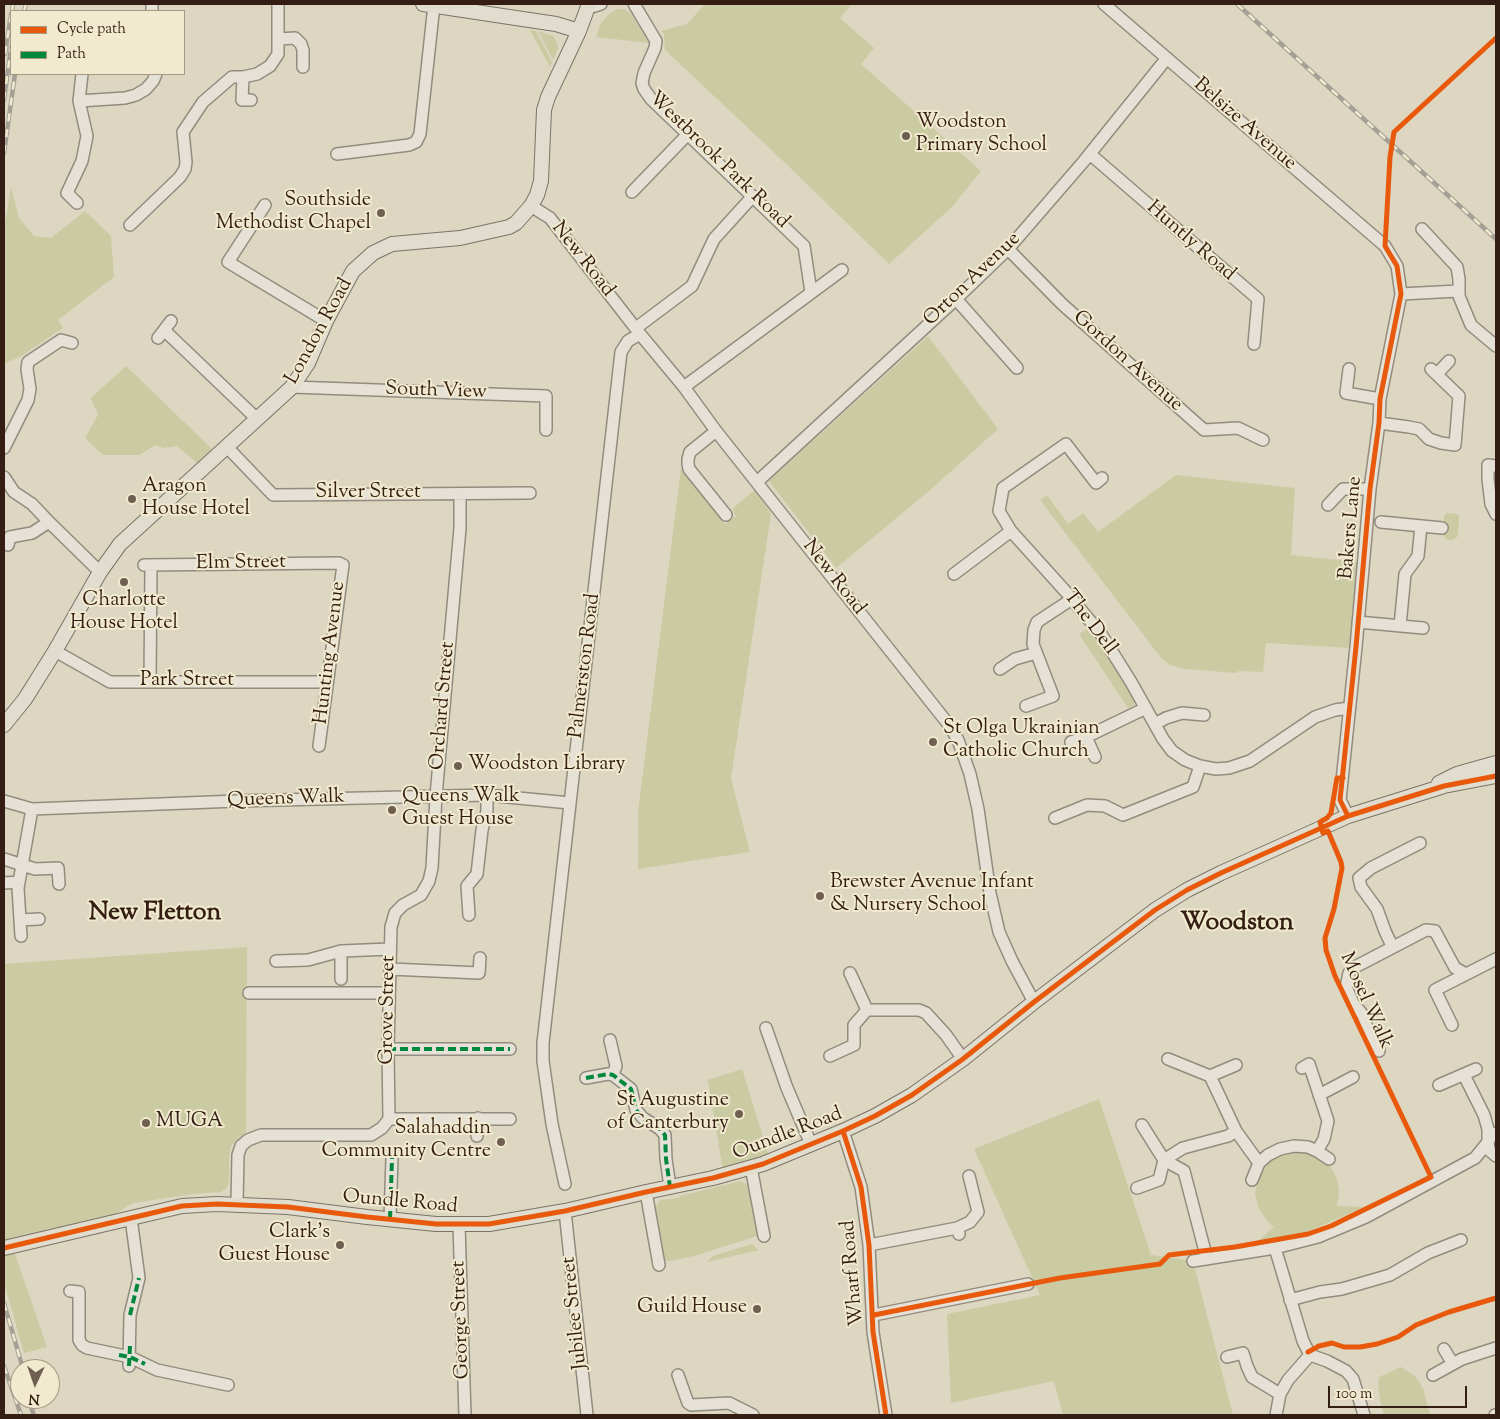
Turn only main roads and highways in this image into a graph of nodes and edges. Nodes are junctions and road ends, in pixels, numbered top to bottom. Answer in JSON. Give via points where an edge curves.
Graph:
{"nodes":[{"id":1,"x":429,"y":4,"type":"edge"},
{"id":2,"x":593,"y":5,"type":"edge"},
{"id":3,"x":579,"y":31,"type":"junction"},
{"id":4,"x":4,"y":725,"type":"edge"},
{"id":5,"x":1496,"y":763,"type":"edge"},
{"id":6,"x":1496,"y":776,"type":"edge"},
{"id":7,"x":1423,"y":792,"type":"junction"},
{"id":8,"x":4,"y":1248,"type":"edge"}],
"edges":[{"from":1,"to":3,"type":"main road","via":[[556,24]]},
{"from":2,"to":3,"type":"main road","name":"London Road"},
{"from":3,"to":4,"type":"main road","name":"London Road","via":[[544,110],[540,181],[531,206],[516,223],[502,230],[436,241],[392,244],[373,253],[353,271],[308,362],[292,387],[120,544],[100,572],[56,651]]},
{"from":5,"to":7,"type":"main road","name":"Oundle Road","via":[[1457,774]]},
{"from":6,"to":7,"type":"main road","name":"Oundle Road"},
{"from":7,"to":8,"type":"main road","name":"Oundle Road","via":[[1348,816],[1187,890],[1155,910],[912,1095],[843,1131],[751,1167],[565,1211],[489,1224],[390,1220],[288,1207],[188,1206]]}]}
